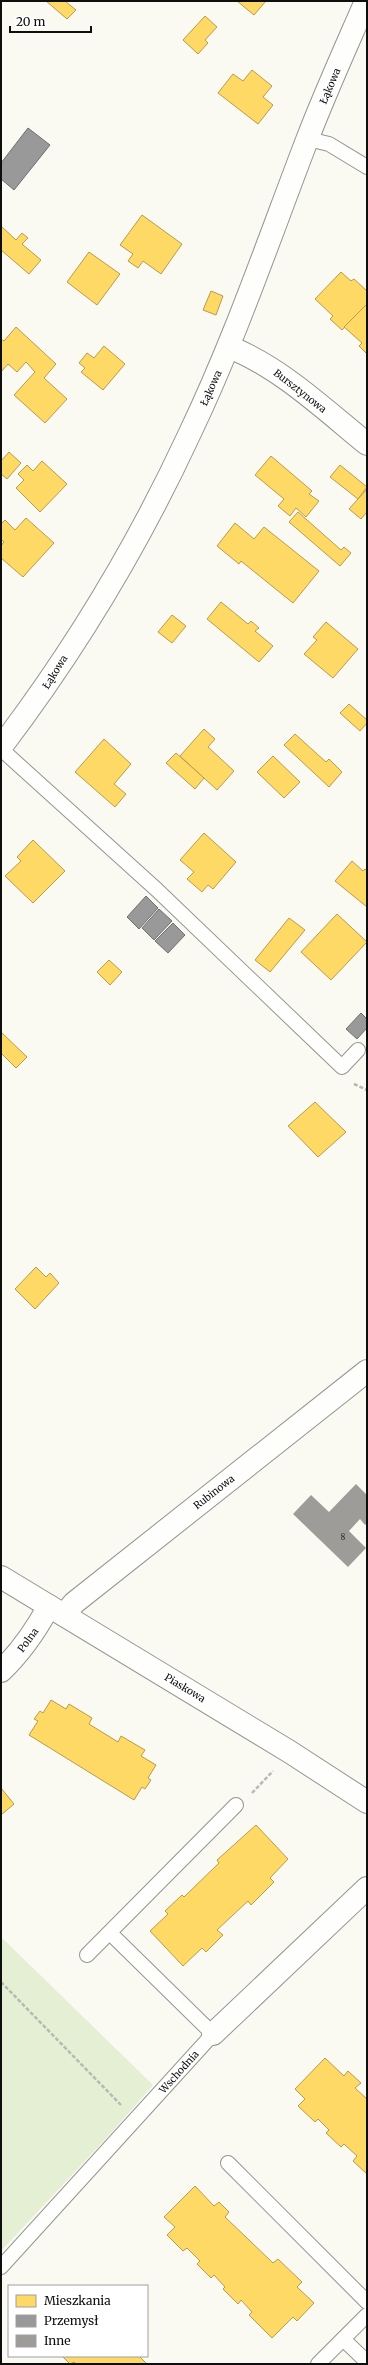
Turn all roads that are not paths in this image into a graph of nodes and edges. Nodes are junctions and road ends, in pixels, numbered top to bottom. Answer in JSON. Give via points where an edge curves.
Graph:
{"nodes":[{"id":1,"x":366,"y":1,"type":"edge"},
{"id":2,"x":308,"y":139,"type":"junction"},
{"id":3,"x":367,"y":167,"type":"edge"},
{"id":4,"x":229,"y":347,"type":"junction"},
{"id":5,"x":367,"y":444,"type":"edge"},
{"id":6,"x":1,"y":748,"type":"edge"},
{"id":7,"x":358,"y":1050,"type":"dead end"},
{"id":8,"x":367,"y":1371,"type":"edge"},
{"id":9,"x":1,"y":1576,"type":"edge"},
{"id":10,"x":57,"y":1610,"type":"junction"},
{"id":11,"x":1,"y":1671,"type":"edge"},
{"id":12,"x":367,"y":1802,"type":"edge"},
{"id":13,"x":236,"y":1805,"type":"road end"},
{"id":14,"x":367,"y":1888,"type":"edge"},
{"id":15,"x":110,"y":1933,"type":"junction"},
{"id":16,"x":87,"y":1955,"type":"dead end"},
{"id":17,"x":213,"y":2034,"type":"junction"},
{"id":18,"x":228,"y":2163,"type":"dead end"},
{"id":19,"x":1,"y":2267,"type":"edge"},
{"id":20,"x":367,"y":2302,"type":"edge"},
{"id":21,"x":367,"y":2315,"type":"edge"},
{"id":22,"x":344,"y":2339,"type":"junction"},
{"id":23,"x":367,"y":2362,"type":"edge"},
{"id":24,"x":318,"y":2364,"type":"edge"}],
"edges":[{"from":1,"to":2,"type":"street","name":"Łąkowa"},
{"from":2,"to":3,"type":"lane","via":[[330,144]]},
{"from":2,"to":4,"type":"street","name":"Łąkowa"},
{"from":4,"to":5,"type":"street","name":"Bursztynowa","via":[[249,355],[271,369]]},
{"from":4,"to":6,"type":"street","name":"Łąkowa","via":[[189,436],[146,519],[94,610],[43,691]]},
{"from":6,"to":7,"type":"lane","via":[[156,889],[342,1066]]},
{"from":8,"to":10,"type":"street","name":"Rubinowa","via":[[74,1603]]},
{"from":9,"to":10,"type":"street","name":"Piaskowa"},
{"from":10,"to":11,"type":"street","name":"Polna","via":[[39,1624],[15,1658]]},
{"from":10,"to":12,"type":"street","name":"Piaskowa"},
{"from":13,"to":15,"type":"lane"},
{"from":14,"to":17,"type":"street","name":"Wschodnia"},
{"from":15,"to":16,"type":"lane"},
{"from":15,"to":17,"type":"lane"},
{"from":17,"to":19,"type":"lane","name":"Wschodnia"},
{"from":18,"to":20,"type":"lane"},
{"from":21,"to":22,"type":"lane"},
{"from":22,"to":23,"type":"lane"},
{"from":22,"to":24,"type":"lane"}]}
